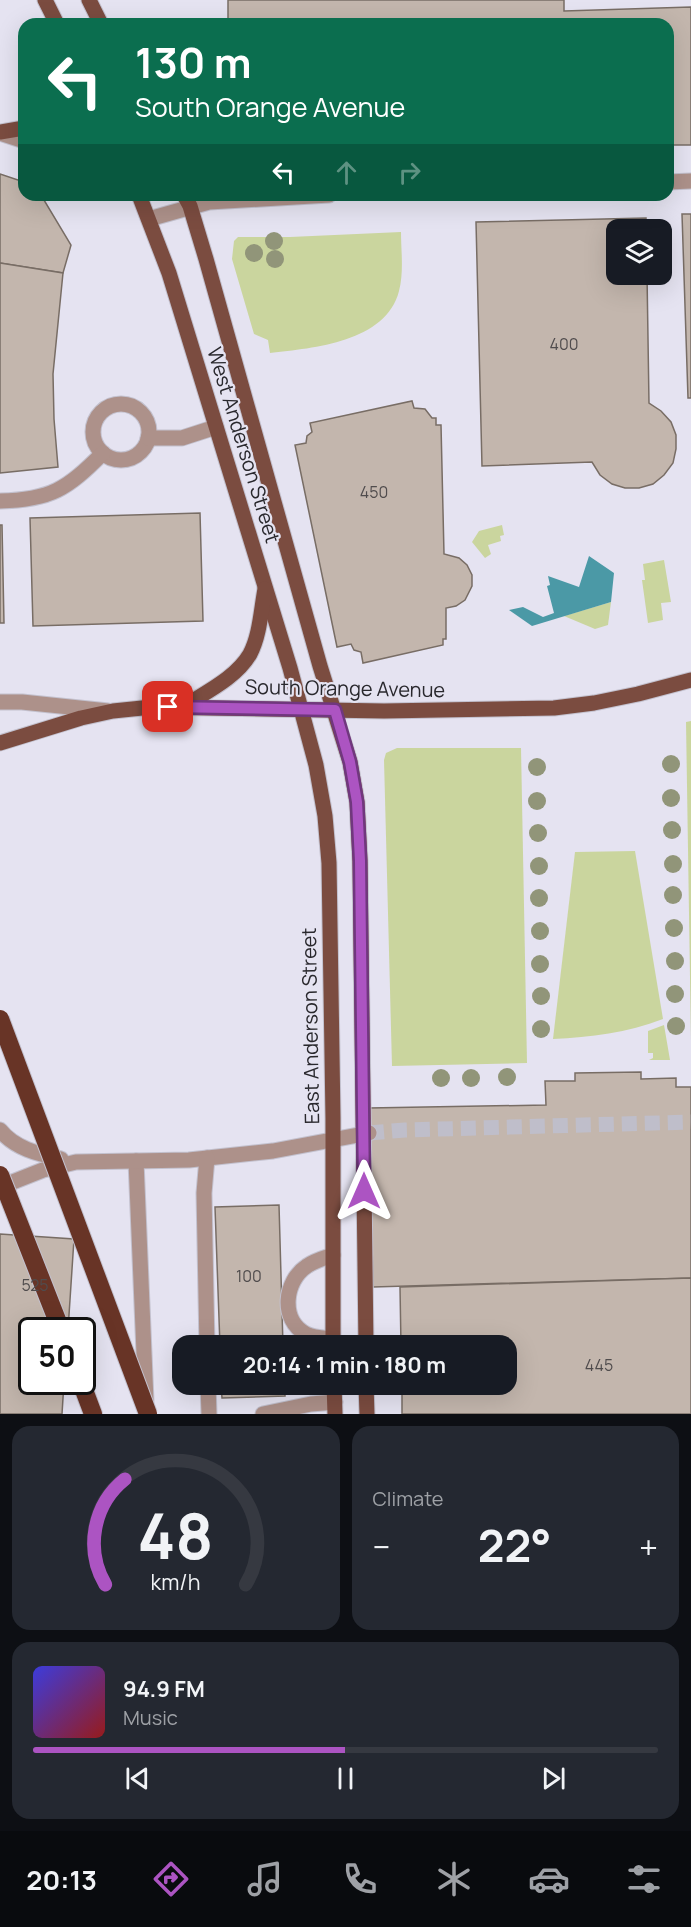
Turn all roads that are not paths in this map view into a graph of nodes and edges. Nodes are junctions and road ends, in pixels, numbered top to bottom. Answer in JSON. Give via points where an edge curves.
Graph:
{"nodes":[{"id":1,"x":88,"y":0,"type":"edge"},
{"id":2,"x":47,"y":4,"type":"edge"},
{"id":3,"x":53,"y":18,"type":"edge"},
{"id":4,"x":98,"y":18,"type":"edge"},
{"id":5,"x":18,"y":129,"type":"edge"},
{"id":6,"x":0,"y":133,"type":"edge"},
{"id":7,"x":18,"y":139,"type":"edge"},
{"id":8,"x":691,"y":181,"type":"edge"},
{"id":9,"x":674,"y":182,"type":"edge"},
{"id":10,"x":142,"y":201,"type":"edge"},
{"id":11,"x":187,"y":201,"type":"edge"},
{"id":12,"x":149,"y":219,"type":"junction"},
{"id":13,"x":216,"y":427,"type":"junction"},
{"id":14,"x":148,"y":438,"type":"junction"},
{"id":15,"x":103,"y":453,"type":"junction"},
{"id":16,"x":0,"y":501,"type":"edge"},
{"id":17,"x":266,"y":586,"type":"junction"},
{"id":18,"x":691,"y":680,"type":"edge"},
{"id":19,"x":0,"y":702,"type":"edge"},
{"id":20,"x":183,"y":706,"type":"junction"},
{"id":21,"x":301,"y":709,"type":"junction"},
{"id":22,"x":335,"y":710,"type":"junction"},
{"id":23,"x":113,"y":711,"type":"junction"},
{"id":24,"x":0,"y":742,"type":"edge"},
{"id":25,"x":0,"y":1019,"type":"edge"},
{"id":26,"x":0,"y":1131,"type":"edge"},
{"id":27,"x":366,"y":1133,"type":"junction"},
{"id":28,"x":333,"y":1140,"type":"junction"},
{"id":29,"x":207,"y":1158,"type":"junction"},
{"id":30,"x":136,"y":1161,"type":"junction"},
{"id":31,"x":76,"y":1162,"type":"junction"},
{"id":32,"x":0,"y":1175,"type":"edge"},
{"id":33,"x":0,"y":1187,"type":"edge"},
{"id":34,"x":333,"y":1255,"type":"junction"},
{"id":35,"x":56,"y":1317,"type":"edge"},
{"id":36,"x":207,"y":1335,"type":"edge"},
{"id":37,"x":308,"y":1335,"type":"edge"},
{"id":38,"x":333,"y":1335,"type":"edge"},
{"id":39,"x":366,"y":1335,"type":"edge"},
{"id":40,"x":86,"y":1395,"type":"edge"},
{"id":41,"x":208,"y":1395,"type":"edge"},
{"id":42,"x":366,"y":1395,"type":"edge"},
{"id":43,"x":335,"y":1408,"type":"edge"},
{"id":44,"x":93,"y":1414,"type":"edge"},
{"id":45,"x":147,"y":1414,"type":"edge"},
{"id":46,"x":209,"y":1414,"type":"edge"},
{"id":47,"x":262,"y":1414,"type":"edge"},
{"id":48,"x":367,"y":1414,"type":"edge"}],
"edges":[{"from":1,"to":4,"type":"main road"},
{"from":2,"to":3,"type":"main road"},
{"from":5,"to":6,"type":"main road"},
{"from":6,"to":7,"type":"street"},
{"from":8,"to":9,"type":"street"},
{"from":10,"to":12,"type":"main road","name":"West Anderson Street"},
{"from":11,"to":12,"type":"street"},
{"from":11,"to":22,"type":"main road","name":"West Anderson Street"},
{"from":12,"to":13,"type":"main road","name":"West Anderson Street"},
{"from":13,"to":14,"type":"street","via":[[182,438]]},
{"from":13,"to":17,"type":"main road","name":"West Anderson Street"},
{"from":14,"to":15,"type":"street","via":[[140,452],[126,459],[110,458]]},
{"from":14,"to":15,"type":"street","via":[[147,421],[135,408],[118,404],[109,407],[93,428]]},
{"from":15,"to":16,"type":"street","via":[[63,488],[43,497]]},
{"from":17,"to":20,"type":"main road","via":[[250,654],[225,680]]},
{"from":17,"to":21,"type":"main road","name":"West Anderson Street"},
{"from":18,"to":22,"type":"main road","name":"South Orange Avenue","via":[[605,701],[554,708]]},
{"from":19,"to":23,"type":"street"},
{"from":20,"to":21,"type":"main road","name":"South Orange Avenue"},
{"from":20,"to":23,"type":"main road","name":"South Orange Avenue"},
{"from":21,"to":22,"type":"main road","name":"South Orange Avenue"},
{"from":21,"to":28,"type":"main road","name":"East Anderson Street","via":[[316,765],[329,863]]},
{"from":22,"to":27,"type":"main road","via":[[357,802]]},
{"from":23,"to":24,"type":"main road","name":"South Orange Avenue"},
{"from":25,"to":45,"type":"highway","bridge":true},
{"from":26,"to":31,"type":"street","via":[[20,1147]]},
{"from":27,"to":28,"type":"street"},
{"from":27,"to":39,"type":"main road"},
{"from":28,"to":29,"type":"street"},
{"from":28,"to":34,"type":"main road","name":"East Anderson Street"},
{"from":29,"to":30,"type":"street"},
{"from":29,"to":36,"type":"street"},
{"from":30,"to":31,"type":"street"},
{"from":30,"to":45,"type":"street"},
{"from":31,"to":33,"type":"street"},
{"from":32,"to":35,"type":"highway","bridge":true},
{"from":34,"to":37,"type":"street","via":[[307,1266],[290,1286],[290,1313]]},
{"from":34,"to":38,"type":"main road","name":"East Anderson Street"},
{"from":40,"to":44,"type":"highway"},
{"from":41,"to":46,"type":"street"},
{"from":42,"to":48,"type":"main road"},
{"from":43,"to":47,"type":"street","via":[[311,1404]]}]}
